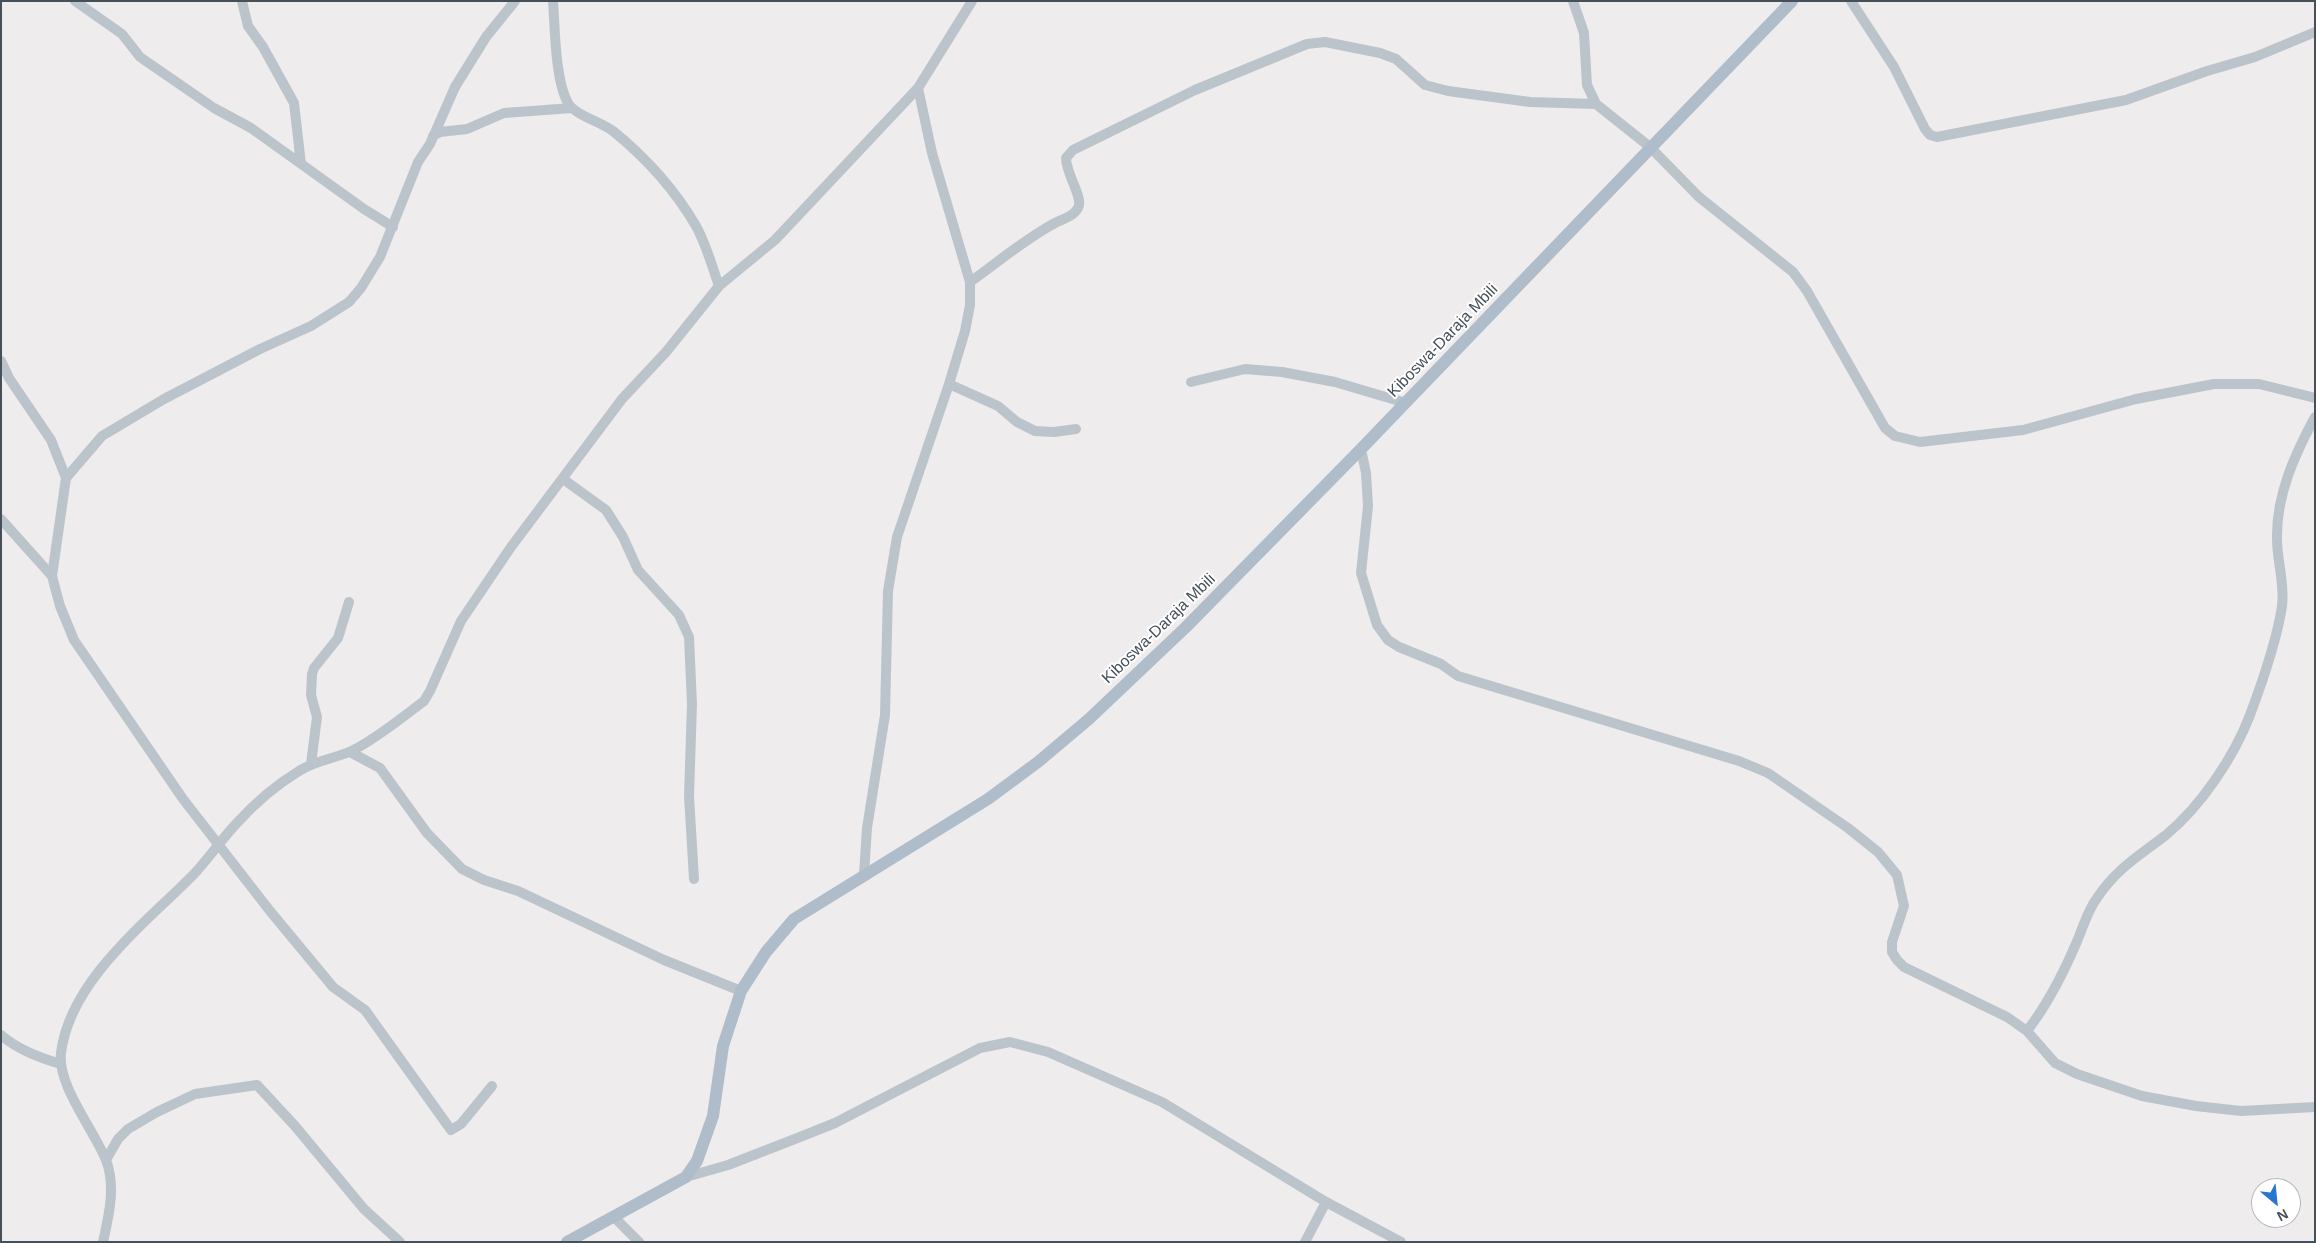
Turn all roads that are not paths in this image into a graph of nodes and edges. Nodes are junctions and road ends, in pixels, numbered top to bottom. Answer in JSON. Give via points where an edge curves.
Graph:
{"nodes":[{"id":1,"x":75,"y":1,"type":"edge"},
{"id":2,"x":242,"y":1,"type":"edge"},
{"id":3,"x":515,"y":1,"type":"edge"},
{"id":4,"x":553,"y":1,"type":"edge"},
{"id":5,"x":972,"y":1,"type":"edge"},
{"id":6,"x":1573,"y":1,"type":"edge"},
{"id":7,"x":1792,"y":1,"type":"edge"},
{"id":8,"x":1852,"y":1,"type":"edge"},
{"id":9,"x":2315,"y":32,"type":"edge"},
{"id":10,"x":918,"y":88,"type":"junction"},
{"id":11,"x":1596,"y":104,"type":"junction"},
{"id":12,"x":572,"y":108,"type":"junction"},
{"id":13,"x":433,"y":136,"type":"junction"},
{"id":14,"x":1650,"y":148,"type":"junction"},
{"id":15,"x":301,"y":164,"type":"junction"},
{"id":16,"x":392,"y":227,"type":"junction"},
{"id":17,"x":970,"y":282,"type":"junction"},
{"id":18,"x":719,"y":286,"type":"junction"},
{"id":19,"x":1,"y":361,"type":"edge"},
{"id":20,"x":1191,"y":382,"type":"dead end"},
{"id":21,"x":949,"y":384,"type":"junction"},
{"id":22,"x":2315,"y":398,"type":"edge"},
{"id":23,"x":1406,"y":403,"type":"junction"},
{"id":24,"x":2315,"y":417,"type":"edge"},
{"id":25,"x":1076,"y":429,"type":"dead end"},
{"id":26,"x":1361,"y":449,"type":"junction"},
{"id":27,"x":66,"y":478,"type":"junction"},
{"id":28,"x":563,"y":479,"type":"junction"},
{"id":29,"x":1,"y":519,"type":"edge"},
{"id":30,"x":52,"y":576,"type":"junction"},
{"id":31,"x":349,"y":602,"type":"dead end"},
{"id":32,"x":350,"y":752,"type":"junction"},
{"id":33,"x":311,"y":764,"type":"junction"},
{"id":34,"x":219,"y":845,"type":"junction"},
{"id":35,"x":864,"y":874,"type":"junction"},
{"id":36,"x":694,"y":879,"type":"dead end"},
{"id":37,"x":741,"y":991,"type":"junction"},
{"id":38,"x":2027,"y":1031,"type":"junction"},
{"id":39,"x":1,"y":1035,"type":"edge"},
{"id":40,"x":61,"y":1064,"type":"junction"},
{"id":41,"x":492,"y":1086,"type":"dead end"},
{"id":42,"x":2315,"y":1107,"type":"edge"},
{"id":43,"x":106,"y":1160,"type":"junction"},
{"id":44,"x":686,"y":1177,"type":"junction"},
{"id":45,"x":1326,"y":1202,"type":"junction"},
{"id":46,"x":613,"y":1216,"type":"junction"},
{"id":47,"x":103,"y":1242,"type":"edge"},
{"id":48,"x":400,"y":1242,"type":"edge"},
{"id":49,"x":567,"y":1242,"type":"edge"},
{"id":50,"x":640,"y":1242,"type":"edge"},
{"id":51,"x":1305,"y":1242,"type":"edge"},
{"id":52,"x":1402,"y":1242,"type":"edge"}],
"edges":[{"from":1,"to":15,"type":"street","via":[[122,34],[140,57]]},
{"from":2,"to":15,"type":"street","via":[[248,26],[264,47],[294,103]]},
{"from":3,"to":13,"type":"street","via":[[486,37],[455,87]]},
{"from":4,"to":12,"type":"street","via":[[561,80]]},
{"from":5,"to":10,"type":"street"},
{"from":6,"to":11,"type":"street","via":[[1584,32],[1587,85]]},
{"from":7,"to":14,"type":"main road","name":"Kiboswa-Daraja Mbili"},
{"from":8,"to":9,"type":"street","via":[[1894,67],[1925,129],[1937,137],[2126,100],[2255,58]]},
{"from":10,"to":17,"type":"street","via":[[932,153]]},
{"from":10,"to":18,"type":"street","via":[[775,240]]},
{"from":11,"to":14,"type":"street"},
{"from":11,"to":17,"type":"street","via":[[1530,102],[1448,91],[1425,84],[1396,58],[1325,42],[1307,44],[1195,90],[1073,150],[1066,158],[1066,166],[1080,202],[1078,209]]},
{"from":12,"to":13,"type":"street","via":[[504,113],[467,129],[440,132]]},
{"from":12,"to":18,"type":"street","via":[[611,130],[660,177],[696,227]]},
{"from":13,"to":16,"type":"street","via":[[418,162]]},
{"from":14,"to":22,"type":"street","via":[[1699,197],[1793,272],[1885,428],[1908,441],[2023,430],[2136,399],[2214,384],[2259,384]]},
{"from":14,"to":23,"type":"main road","name":"Kiboswa-Daraja Mbili"},
{"from":15,"to":16,"type":"street"},
{"from":16,"to":27,"type":"street","via":[[380,257],[349,302],[311,326],[223,367],[111,430]]},
{"from":17,"to":21,"type":"street","via":[[965,331]]},
{"from":18,"to":28,"type":"street","via":[[666,352],[622,399]]},
{"from":19,"to":27,"type":"street","via":[[51,440]]},
{"from":20,"to":23,"type":"street","via":[[1245,369],[1282,372],[1335,382]]},
{"from":21,"to":25,"type":"street","via":[[998,406],[1017,422],[1035,431]]},
{"from":21,"to":35,"type":"street","via":[[908,498],[892,560],[888,591],[885,715],[867,828]]},
{"from":23,"to":26,"type":"main road","name":"Kiboswa-Daraja Mbili"},
{"from":24,"to":38,"type":"street","via":[[2288,474],[2277,538],[2282,606],[2260,686],[2230,759],[2195,805],[2167,834],[2119,870],[2095,899],[2058,984]]},
{"from":26,"to":35,"type":"main road","name":"Kiboswa-Daraja Mbili","via":[[1186,628],[1089,719],[988,799]]},
{"from":26,"to":38,"type":"street","via":[[1368,489],[1361,577],[1377,625],[1388,640],[1442,664],[1458,676],[1739,761],[1768,773],[1848,828],[1878,852],[1897,875],[1904,906],[1892,942],[1896,960],[1904,967],[2007,1017]]},
{"from":27,"to":30,"type":"street"},
{"from":28,"to":32,"type":"street","via":[[460,621],[424,700]]},
{"from":28,"to":36,"type":"street","via":[[606,510],[638,570],[679,615],[689,637],[692,704],[689,796]]},
{"from":29,"to":30,"type":"street"},
{"from":30,"to":34,"type":"street","via":[[74,640],[183,799]]},
{"from":31,"to":33,"type":"street","via":[[338,638],[312,674],[311,695],[317,717]]},
{"from":32,"to":33,"type":"street"},
{"from":32,"to":37,"type":"street","via":[[380,768],[427,833],[462,868],[664,960]]},
{"from":33,"to":34,"type":"street","via":[[265,797]]},
{"from":34,"to":40,"type":"street","via":[[194,874],[139,924],[97,976],[70,1020]]},
{"from":34,"to":41,"type":"street","via":[[334,987],[365,1010],[451,1130],[461,1124]]},
{"from":35,"to":37,"type":"main road","name":"Kiboswa-Daraja Mbili","via":[[794,919],[766,952]]},
{"from":37,"to":44,"type":"main road","name":"Kiboswa-Daraja Mbili","via":[[723,1046],[713,1116],[697,1161]]},
{"from":38,"to":42,"type":"street","via":[[2055,1063],[2142,1096],[2241,1111]]},
{"from":39,"to":40,"type":"street","via":[[22,1049]]},
{"from":40,"to":43,"type":"street","via":[[76,1104]]},
{"from":43,"to":47,"type":"street","via":[[110,1209]]},
{"from":43,"to":48,"type":"street","via":[[128,1129],[157,1112],[195,1094],[257,1085],[364,1209]]},
{"from":44,"to":45,"type":"street","via":[[728,1165],[835,1123],[980,1048],[1010,1042],[1048,1052],[1162,1102]]},
{"from":44,"to":46,"type":"main road"},
{"from":45,"to":51,"type":"street"},
{"from":45,"to":52,"type":"street"},
{"from":46,"to":49,"type":"main road"},
{"from":46,"to":50,"type":"street"}]}
